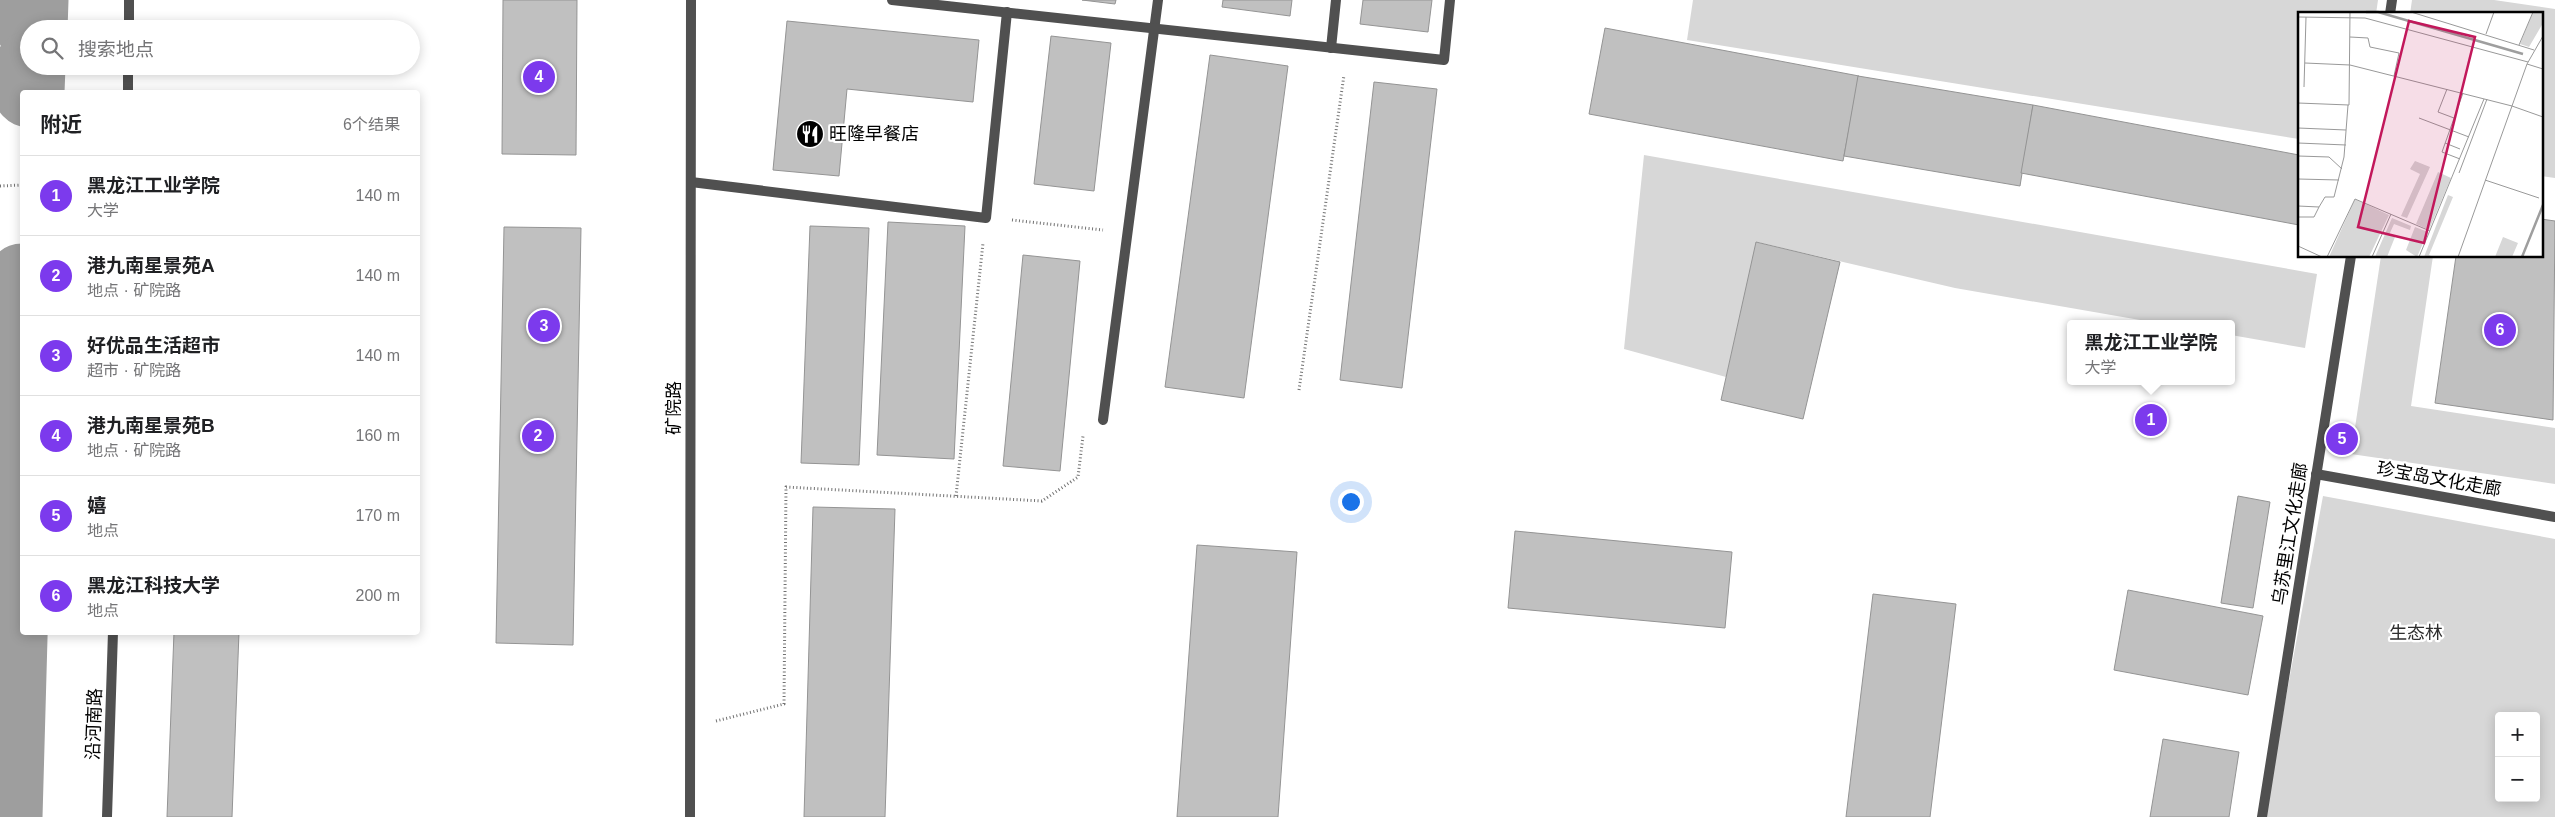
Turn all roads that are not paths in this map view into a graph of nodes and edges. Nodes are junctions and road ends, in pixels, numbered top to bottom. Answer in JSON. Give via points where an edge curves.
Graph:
{"nodes":[{"id":1,"x":130,"y":0,"type":"edge"},
{"id":2,"x":691,"y":0,"type":"edge"},
{"id":3,"x":892,"y":0,"type":"edge"},
{"id":4,"x":1158,"y":0,"type":"edge"},
{"id":5,"x":1336,"y":0,"type":"edge"},
{"id":6,"x":1450,"y":0,"type":"edge"},
{"id":7,"x":1007,"y":12,"type":"junction"},
{"id":8,"x":129,"y":20,"type":"edge"},
{"id":9,"x":1155,"y":28,"type":"junction"},
{"id":10,"x":1331,"y":48,"type":"junction"},
{"id":11,"x":128,"y":75,"type":"edge"},
{"id":12,"x":128,"y":90,"type":"edge"},
{"id":13,"x":691,"y":182,"type":"junction"},
{"id":14,"x":2351,"y":258,"type":"edge"},
{"id":15,"x":1103,"y":420,"type":"road end"},
{"id":16,"x":2316,"y":474,"type":"junction"},
{"id":17,"x":2555,"y":517,"type":"edge"},
{"id":18,"x":113,"y":635,"type":"edge"},
{"id":19,"x":107,"y":817,"type":"edge"},
{"id":20,"x":690,"y":817,"type":"edge"},
{"id":21,"x":2262,"y":817,"type":"edge"}],
"edges":[{"from":1,"to":8,"type":"street"},
{"from":2,"to":13,"type":"street","name":"矿院路"},
{"from":3,"to":7,"type":"street"},
{"from":4,"to":9,"type":"street"},
{"from":5,"to":10,"type":"street"},
{"from":6,"to":10,"type":"street","via":[[1444,60]]},
{"from":7,"to":9,"type":"street"},
{"from":7,"to":13,"type":"street","via":[[986,218]]},
{"from":9,"to":10,"type":"street"},
{"from":9,"to":15,"type":"street"},
{"from":11,"to":12,"type":"street"},
{"from":13,"to":20,"type":"street","name":"矿院路"},
{"from":14,"to":16,"type":"street","name":"乌苏里江文化走廊"},
{"from":16,"to":17,"type":"street","name":"珍宝岛文化走廊"},
{"from":16,"to":21,"type":"street","name":"乌苏里江文化走廊"},
{"from":18,"to":19,"type":"street","name":"沿河南路"}]}
